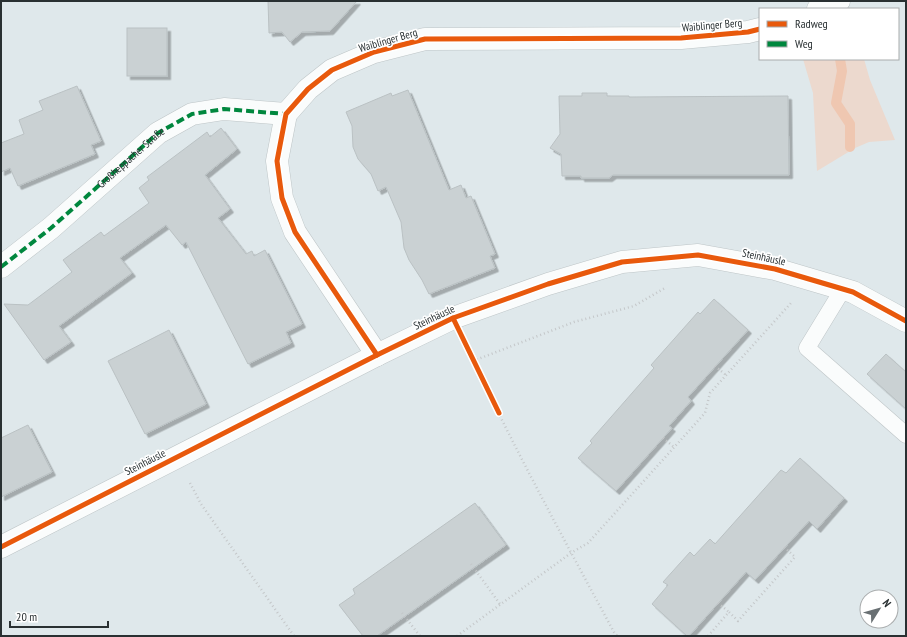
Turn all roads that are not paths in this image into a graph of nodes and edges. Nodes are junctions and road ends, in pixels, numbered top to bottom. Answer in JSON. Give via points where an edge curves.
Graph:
{"nodes":[{"id":1,"x":839,"y":1,"type":"edge"},
{"id":2,"x":821,"y":8,"type":"edge"},
{"id":3,"x":759,"y":29,"type":"edge"},
{"id":4,"x":286,"y":114,"type":"junction"},
{"id":5,"x":1,"y":267,"type":"edge"},
{"id":6,"x":844,"y":289,"type":"junction"},
{"id":7,"x":906,"y":321,"type":"edge"},
{"id":8,"x":376,"y":355,"type":"junction"},
{"id":9,"x":906,"y":435,"type":"edge"},
{"id":10,"x":1,"y":547,"type":"edge"}],
"edges":[{"from":1,"to":2,"type":"street"},
{"from":3,"to":4,"type":"street","name":"Waiblinger Berg","via":[[681,38],[425,39],[374,52],[332,70],[308,89]]},
{"from":4,"to":5,"type":"street","name":"Großheppacher Straße","via":[[224,109],[192,114],[158,133],[50,228]]},
{"from":4,"to":8,"type":"street","via":[[277,161],[282,198],[292,226]]},
{"from":6,"to":7,"type":"street","name":"Steinhäusle"},
{"from":6,"to":8,"type":"street","name":"Steinhäusle","via":[[775,269],[698,255],[622,262],[548,284],[453,318]]},
{"from":6,"to":9,"type":"lane","via":[[807,348]]},
{"from":8,"to":10,"type":"street","name":"Steinhäusle"}]}
